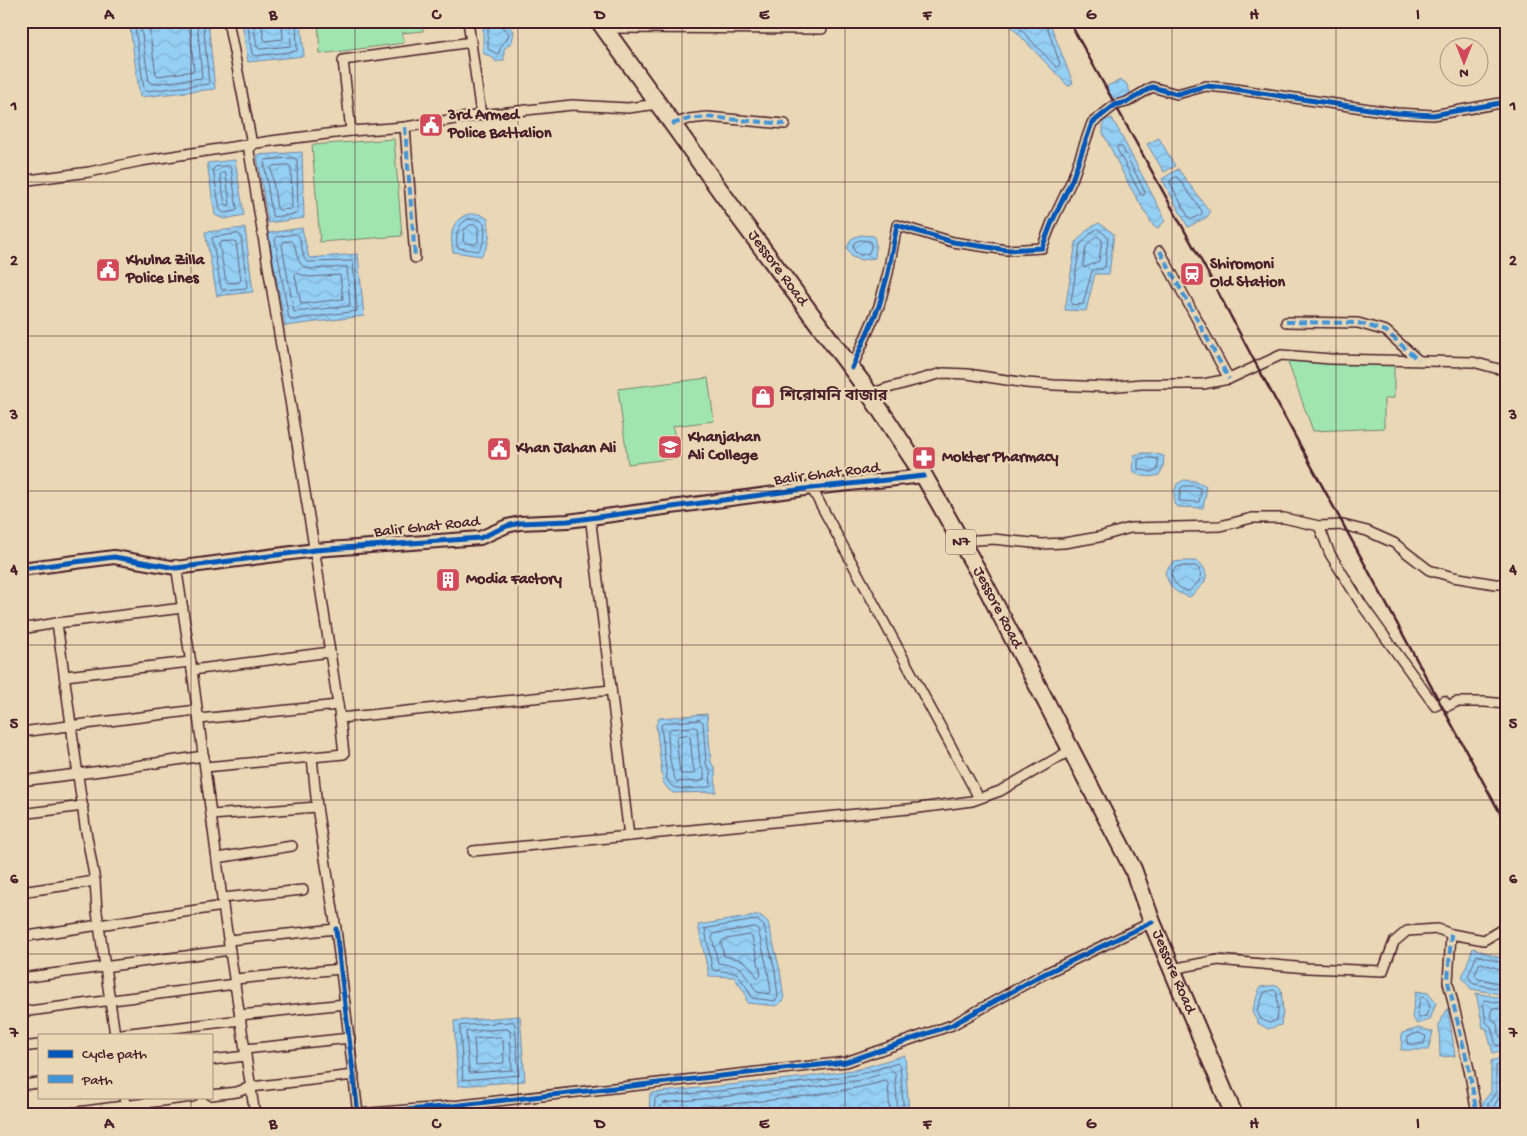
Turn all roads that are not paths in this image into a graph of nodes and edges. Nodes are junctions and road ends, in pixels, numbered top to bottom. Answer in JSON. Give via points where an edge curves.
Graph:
{"nodes":[{"id":1,"x":228,"y":21,"type":"edge"},
{"id":2,"x":468,"y":21,"type":"edge"},
{"id":3,"x":601,"y":24,"type":"edge"},
{"id":4,"x":822,"y":29,"type":"dead end"},
{"id":5,"x":472,"y":42,"type":"junction"},
{"id":6,"x":1506,"y":102,"type":"edge"},
{"id":7,"x":658,"y":104,"type":"junction"},
{"id":8,"x":481,"y":115,"type":"junction"},
{"id":9,"x":672,"y":124,"type":"junction"},
{"id":10,"x":785,"y":124,"type":"dead end"},
{"id":11,"x":405,"y":127,"type":"junction"},
{"id":12,"x":351,"y":131,"type":"junction"},
{"id":13,"x":252,"y":144,"type":"junction"},
{"id":14,"x":21,"y":181,"type":"edge"},
{"id":15,"x":1160,"y":250,"type":"dead end"},
{"id":16,"x":415,"y":258,"type":"dead end"},
{"id":17,"x":1286,"y":322,"type":"dead end"},
{"id":18,"x":1418,"y":360,"type":"junction"},
{"id":19,"x":852,"y":368,"type":"junction"},
{"id":20,"x":1506,"y":371,"type":"edge"},
{"id":21,"x":1229,"y":379,"type":"junction"},
{"id":22,"x":870,"y":394,"type":"junction"},
{"id":23,"x":923,"y":475,"type":"junction"},
{"id":24,"x":811,"y":487,"type":"junction"},
{"id":25,"x":590,"y":517,"type":"junction"},
{"id":26,"x":1319,"y":526,"type":"junction"},
{"id":27,"x":960,"y":541,"type":"junction"},
{"id":28,"x":314,"y":549,"type":"junction"},
{"id":29,"x":21,"y":567,"type":"edge"},
{"id":30,"x":176,"y":567,"type":"junction"},
{"id":31,"x":1506,"y":584,"type":"edge"},
{"id":32,"x":183,"y":608,"type":"junction"},
{"id":33,"x":58,"y":624,"type":"junction"},
{"id":34,"x":21,"y":629,"type":"edge"},
{"id":35,"x":330,"y":652,"type":"junction"},
{"id":36,"x":191,"y":666,"type":"junction"},
{"id":37,"x":65,"y":676,"type":"junction"},
{"id":38,"x":611,"y":690,"type":"junction"},
{"id":39,"x":1506,"y":704,"type":"edge"},
{"id":40,"x":338,"y":705,"type":"junction"},
{"id":41,"x":197,"y":710,"type":"junction"},
{"id":42,"x":340,"y":718,"type":"junction"},
{"id":43,"x":199,"y":719,"type":"junction"},
{"id":44,"x":72,"y":725,"type":"junction"},
{"id":45,"x":21,"y":732,"type":"edge"},
{"id":46,"x":1071,"y":750,"type":"junction"},
{"id":47,"x":204,"y":756,"type":"junction"},
{"id":48,"x":312,"y":757,"type":"junction"},
{"id":49,"x":205,"y":767,"type":"junction"},
{"id":50,"x":79,"y":774,"type":"junction"},
{"id":51,"x":21,"y":781,"type":"edge"},
{"id":52,"x":979,"y":798,"type":"junction"},
{"id":53,"x":83,"y":806,"type":"junction"},
{"id":54,"x":317,"y":806,"type":"junction"},
{"id":55,"x":21,"y":814,"type":"edge"},
{"id":56,"x":211,"y":816,"type":"junction"},
{"id":57,"x":629,"y":836,"type":"junction"},
{"id":58,"x":292,"y":846,"type":"dead end"},
{"id":59,"x":473,"y":851,"type":"dead end"},
{"id":60,"x":217,"y":858,"type":"junction"},
{"id":61,"x":95,"y":882,"type":"junction"},
{"id":62,"x":303,"y":890,"type":"dead end"},
{"id":63,"x":21,"y":892,"type":"edge"},
{"id":64,"x":223,"y":902,"type":"junction"},
{"id":65,"x":1152,"y":922,"type":"junction"},
{"id":66,"x":99,"y":925,"type":"junction"},
{"id":67,"x":1506,"y":927,"type":"edge"},
{"id":68,"x":336,"y":929,"type":"junction"},
{"id":69,"x":1451,"y":934,"type":"junction"},
{"id":70,"x":21,"y":937,"type":"edge"},
{"id":71,"x":229,"y":945,"type":"junction"},
{"id":72,"x":105,"y":967,"type":"junction"},
{"id":73,"x":341,"y":969,"type":"junction"},
{"id":74,"x":1172,"y":969,"type":"junction"},
{"id":75,"x":21,"y":978,"type":"edge"},
{"id":76,"x":235,"y":982,"type":"junction"},
{"id":77,"x":110,"y":1002,"type":"junction"},
{"id":78,"x":345,"y":1004,"type":"junction"},
{"id":79,"x":21,"y":1012,"type":"edge"},
{"id":80,"x":241,"y":1018,"type":"junction"},
{"id":81,"x":114,"y":1034,"type":"edge"},
{"id":82,"x":121,"y":1034,"type":"edge"},
{"id":83,"x":350,"y":1038,"type":"junction"},
{"id":84,"x":38,"y":1045,"type":"edge"},
{"id":85,"x":21,"y":1048,"type":"edge"},
{"id":86,"x":245,"y":1052,"type":"junction"},
{"id":87,"x":212,"y":1060,"type":"edge"},
{"id":88,"x":354,"y":1075,"type":"junction"},
{"id":89,"x":38,"y":1083,"type":"edge"},
{"id":90,"x":21,"y":1085,"type":"edge"},
{"id":91,"x":251,"y":1087,"type":"junction"},
{"id":92,"x":212,"y":1095,"type":"edge"},
{"id":93,"x":185,"y":1098,"type":"edge"},
{"id":94,"x":125,"y":1106,"type":"edge"},
{"id":95,"x":445,"y":1111,"type":"edge"},
{"id":96,"x":358,"y":1114,"type":"edge"},
{"id":97,"x":55,"y":1115,"type":"edge"},
{"id":98,"x":255,"y":1115,"type":"edge"},
{"id":99,"x":352,"y":1115,"type":"edge"},
{"id":100,"x":1234,"y":1115,"type":"edge"},
{"id":101,"x":1476,"y":1115,"type":"edge"}],
"edges":[{"from":1,"to":13,"type":"street"},
{"from":2,"to":5,"type":"street"},
{"from":3,"to":4,"type":"street"},
{"from":3,"to":7,"type":"highway","name":"Jessore Road","number":"N7"},
{"from":5,"to":8,"type":"street"},
{"from":5,"to":12,"type":"street","via":[[343,60]]},
{"from":6,"to":19,"type":"street","via":[[1433,115],[1220,87],[1206,86],[1177,94],[1152,87],[1127,102],[1114,105],[1092,123],[1072,180],[1042,248],[1007,250],[953,242],[897,225],[879,306]]},
{"from":7,"to":8,"type":"street","via":[[628,108],[572,105]]},
{"from":7,"to":9,"type":"highway","name":"Jessore Road","number":"N7"},
{"from":8,"to":11,"type":"street"},
{"from":9,"to":10,"type":"street","via":[[707,117]]},
{"from":9,"to":19,"type":"highway","name":"Jessore Road","number":"N7"},
{"from":11,"to":12,"type":"street"},
{"from":11,"to":16,"type":"street"},
{"from":12,"to":13,"type":"street"},
{"from":13,"to":14,"type":"street"},
{"from":13,"to":28,"type":"street","via":[[251,161]]},
{"from":15,"to":21,"type":"street"},
{"from":17,"to":18,"type":"street","via":[[1358,323],[1386,331]]},
{"from":18,"to":20,"type":"street","via":[[1473,362]]},
{"from":18,"to":21,"type":"street","via":[[1281,355]]},
{"from":19,"to":22,"type":"highway","name":"Jessore Road","number":"N7"},
{"from":21,"to":22,"type":"street","via":[[1203,384],[1107,387],[1026,383],[943,373]]},
{"from":22,"to":23,"type":"highway","name":"Jessore Road","number":"N7"},
{"from":23,"to":24,"type":"street","name":"Balir Ghat Road"},
{"from":23,"to":27,"type":"highway","name":"Jessore Road","number":"N7"},
{"from":24,"to":25,"type":"street","name":"Balir Ghat Road"},
{"from":24,"to":52,"type":"street"},
{"from":25,"to":28,"type":"street","name":"Balir Ghat Road","via":[[506,522],[479,535]]},
{"from":25,"to":38,"type":"street"},
{"from":26,"to":27,"type":"street","via":[[1284,518],[1252,518],[1220,526],[1130,528],[1064,543],[994,539]]},
{"from":26,"to":31,"type":"street","via":[[1343,524],[1367,531],[1394,543],[1429,570],[1453,577]]},
{"from":26,"to":39,"type":"street","via":[[1330,554],[1362,605],[1435,706],[1444,701],[1448,706],[1456,702]]},
{"from":27,"to":46,"type":"highway","name":"Jessore Road","number":"N7"},
{"from":28,"to":30,"type":"street","name":"Balir Ghat Road"},
{"from":28,"to":35,"type":"street"},
{"from":29,"to":30,"type":"street","name":"Balir Ghat Road","via":[[114,554]]},
{"from":30,"to":32,"type":"street"},
{"from":32,"to":33,"type":"street"},
{"from":32,"to":36,"type":"street"},
{"from":33,"to":34,"type":"street"},
{"from":33,"to":37,"type":"street"},
{"from":35,"to":36,"type":"street"},
{"from":35,"to":40,"type":"street"},
{"from":36,"to":37,"type":"street"},
{"from":36,"to":41,"type":"street"},
{"from":37,"to":44,"type":"street"},
{"from":38,"to":42,"type":"street"},
{"from":38,"to":57,"type":"street"},
{"from":40,"to":42,"type":"street"},
{"from":40,"to":43,"type":"street"},
{"from":41,"to":43,"type":"street"},
{"from":41,"to":44,"type":"street"},
{"from":42,"to":48,"type":"street","via":[[344,754]]},
{"from":43,"to":47,"type":"street"},
{"from":44,"to":45,"type":"street"},
{"from":44,"to":50,"type":"street"},
{"from":46,"to":52,"type":"street","via":[[1000,790]]},
{"from":46,"to":65,"type":"highway","name":"Jessore Road","number":"N7","via":[[1133,869]]},
{"from":47,"to":49,"type":"street"},
{"from":47,"to":50,"type":"street"},
{"from":48,"to":49,"type":"street"},
{"from":48,"to":54,"type":"street"},
{"from":49,"to":56,"type":"street"},
{"from":50,"to":51,"type":"street"},
{"from":50,"to":53,"type":"street"},
{"from":52,"to":57,"type":"street","via":[[919,808]]},
{"from":53,"to":55,"type":"street"},
{"from":53,"to":61,"type":"street"},
{"from":54,"to":56,"type":"street"},
{"from":54,"to":68,"type":"street"},
{"from":56,"to":60,"type":"street"},
{"from":57,"to":59,"type":"street"},
{"from":58,"to":60,"type":"street"},
{"from":60,"to":64,"type":"street"},
{"from":61,"to":63,"type":"street"},
{"from":61,"to":66,"type":"street"},
{"from":62,"to":64,"type":"street"},
{"from":64,"to":66,"type":"street"},
{"from":64,"to":71,"type":"street"},
{"from":65,"to":74,"type":"highway","name":"Jessore Road","number":"N7"},
{"from":65,"to":95,"type":"street","via":[[1038,977],[952,1025],[846,1062]]},
{"from":66,"to":70,"type":"street"},
{"from":66,"to":72,"type":"street"},
{"from":67,"to":69,"type":"street","via":[[1484,940]]},
{"from":68,"to":71,"type":"street"},
{"from":68,"to":73,"type":"street"},
{"from":69,"to":74,"type":"street","via":[[1438,929],[1407,931],[1394,942],[1382,971],[1218,960]]},
{"from":69,"to":101,"type":"street","via":[[1448,982],[1469,1068]]},
{"from":71,"to":72,"type":"street"},
{"from":71,"to":76,"type":"street"},
{"from":72,"to":75,"type":"street"},
{"from":72,"to":77,"type":"street"},
{"from":73,"to":76,"type":"street"},
{"from":73,"to":78,"type":"street"},
{"from":74,"to":100,"type":"highway","name":"Jessore Road","number":"N7"},
{"from":76,"to":77,"type":"street"},
{"from":76,"to":80,"type":"street"},
{"from":77,"to":79,"type":"street"},
{"from":77,"to":81,"type":"street"},
{"from":78,"to":80,"type":"street"},
{"from":78,"to":83,"type":"street"},
{"from":80,"to":82,"type":"street"},
{"from":80,"to":86,"type":"street"},
{"from":83,"to":86,"type":"street"},
{"from":83,"to":88,"type":"street"},
{"from":84,"to":85,"type":"street"},
{"from":86,"to":87,"type":"street"},
{"from":86,"to":91,"type":"street"},
{"from":88,"to":91,"type":"street"},
{"from":88,"to":96,"type":"street"},
{"from":89,"to":90,"type":"street"},
{"from":91,"to":92,"type":"street"},
{"from":91,"to":98,"type":"street"},
{"from":93,"to":94,"type":"street"},
{"from":94,"to":97,"type":"street"},
{"from":95,"to":96,"type":"street"},
{"from":96,"to":99,"type":"street"}]}
